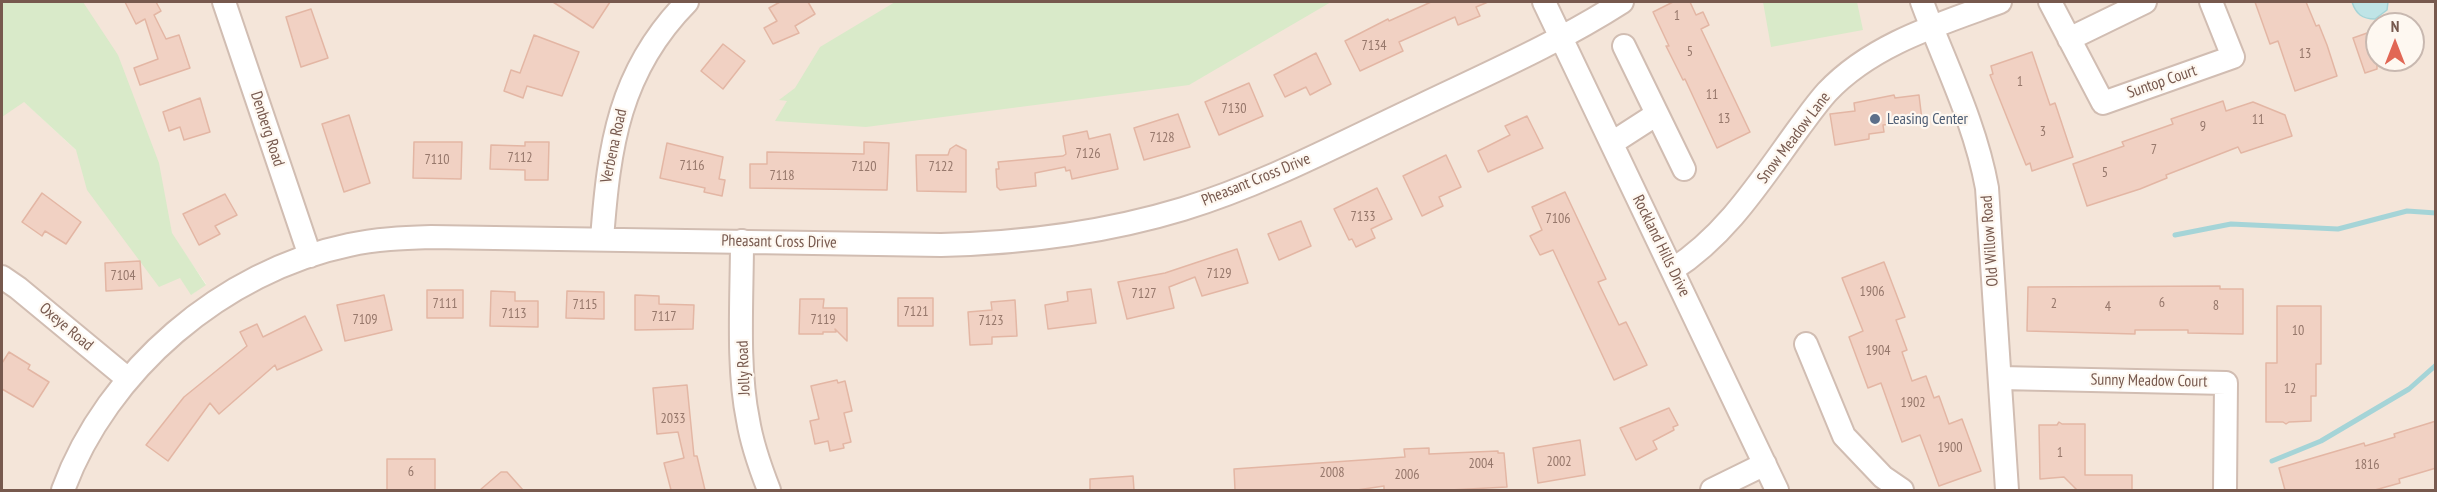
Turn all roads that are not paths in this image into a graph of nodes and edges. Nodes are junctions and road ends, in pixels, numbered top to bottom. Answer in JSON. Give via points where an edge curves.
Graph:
{"nodes":[{"id":1,"x":224,"y":2,"type":"edge"},
{"id":2,"x":687,"y":2,"type":"edge"},
{"id":3,"x":1544,"y":2,"type":"edge"},
{"id":4,"x":1622,"y":2,"type":"edge"},
{"id":5,"x":1922,"y":2,"type":"edge"},
{"id":6,"x":2000,"y":2,"type":"edge"},
{"id":7,"x":2050,"y":2,"type":"edge"},
{"id":8,"x":2145,"y":2,"type":"edge"},
{"id":9,"x":2211,"y":2,"type":"edge"},
{"id":10,"x":1932,"y":27,"type":"junction"},
{"id":11,"x":1562,"y":39,"type":"junction"},
{"id":12,"x":2069,"y":39,"type":"junction"},
{"id":13,"x":1624,"y":46,"type":"dead end"},
{"id":14,"x":1657,"y":114,"type":"junction"},
{"id":15,"x":1612,"y":143,"type":"junction"},
{"id":16,"x":1684,"y":170,"type":"dead end"},
{"id":17,"x":602,"y":239,"type":"junction"},
{"id":18,"x":742,"y":241,"type":"junction"},
{"id":19,"x":310,"y":256,"type":"junction"},
{"id":20,"x":1672,"y":270,"type":"junction"},
{"id":21,"x":2,"y":277,"type":"edge"},
{"id":22,"x":1806,"y":344,"type":"dead end"},
{"id":23,"x":2001,"y":378,"type":"junction"},
{"id":24,"x":128,"y":379,"type":"junction"},
{"id":25,"x":1765,"y":464,"type":"junction"},
{"id":26,"x":63,"y":490,"type":"edge"},
{"id":27,"x":769,"y":490,"type":"edge"},
{"id":28,"x":1712,"y":490,"type":"edge"},
{"id":29,"x":1778,"y":490,"type":"edge"},
{"id":30,"x":1902,"y":490,"type":"edge"},
{"id":31,"x":2007,"y":490,"type":"edge"},
{"id":32,"x":2225,"y":490,"type":"edge"}],
"edges":[{"from":1,"to":19,"type":"street","name":"Denberg Road"},
{"from":2,"to":17,"type":"street","name":"Verbena Road","via":[[646,53],[620,112],[607,172]]},
{"from":3,"to":11,"type":"street","name":"Rockland Hills Drive"},
{"from":4,"to":11,"type":"street","name":"Pheasant Cross Drive"},
{"from":5,"to":10,"type":"street","name":"Old Willow Road"},
{"from":6,"to":10,"type":"street","name":"Snow Meadow Lane"},
{"from":7,"to":12,"type":"street","name":"Suntop Court"},
{"from":8,"to":12,"type":"street"},
{"from":9,"to":12,"type":"street","name":"Suntop Court","via":[[2233,57],[2103,103]]},
{"from":10,"to":20,"type":"street","name":"Snow Meadow Lane","via":[[1878,52],[1826,93],[1761,183],[1715,237]]},
{"from":10,"to":23,"type":"street","name":"Old Willow Road","via":[[1981,154],[1991,226]]},
{"from":11,"to":15,"type":"street","name":"Rockland Hills Drive"},
{"from":11,"to":18,"type":"street","name":"Pheasant Cross Drive","via":[[1283,171],[1137,222],[993,244]]},
{"from":13,"to":14,"type":"street"},
{"from":14,"to":15,"type":"street"},
{"from":14,"to":16,"type":"street"},
{"from":15,"to":20,"type":"street","name":"Rockland Hills Drive"},
{"from":17,"to":18,"type":"street","name":"Pheasant Cross Drive"},
{"from":17,"to":19,"type":"street","name":"Pheasant Cross Drive","via":[[392,239],[348,245]]},
{"from":18,"to":27,"type":"street","name":"Jolly Road","via":[[747,418]]},
{"from":19,"to":24,"type":"street","name":"Pheasant Cross Drive","via":[[267,273],[194,317]]},
{"from":20,"to":25,"type":"street","name":"Rockland Hills Drive"},
{"from":21,"to":24,"type":"street","name":"Oxeye Road"},
{"from":22,"to":30,"type":"street","via":[[1844,436],[1883,477]]},
{"from":23,"to":31,"type":"street","name":"Old Willow Road"},
{"from":23,"to":32,"type":"street","name":"Sunny Meadow Court","via":[[2226,383]]},
{"from":24,"to":26,"type":"street","name":"Pheasant Cross Drive","via":[[86,440]]},
{"from":25,"to":28,"type":"street"},
{"from":25,"to":29,"type":"street","name":"Rockland Hills Drive"}]}
